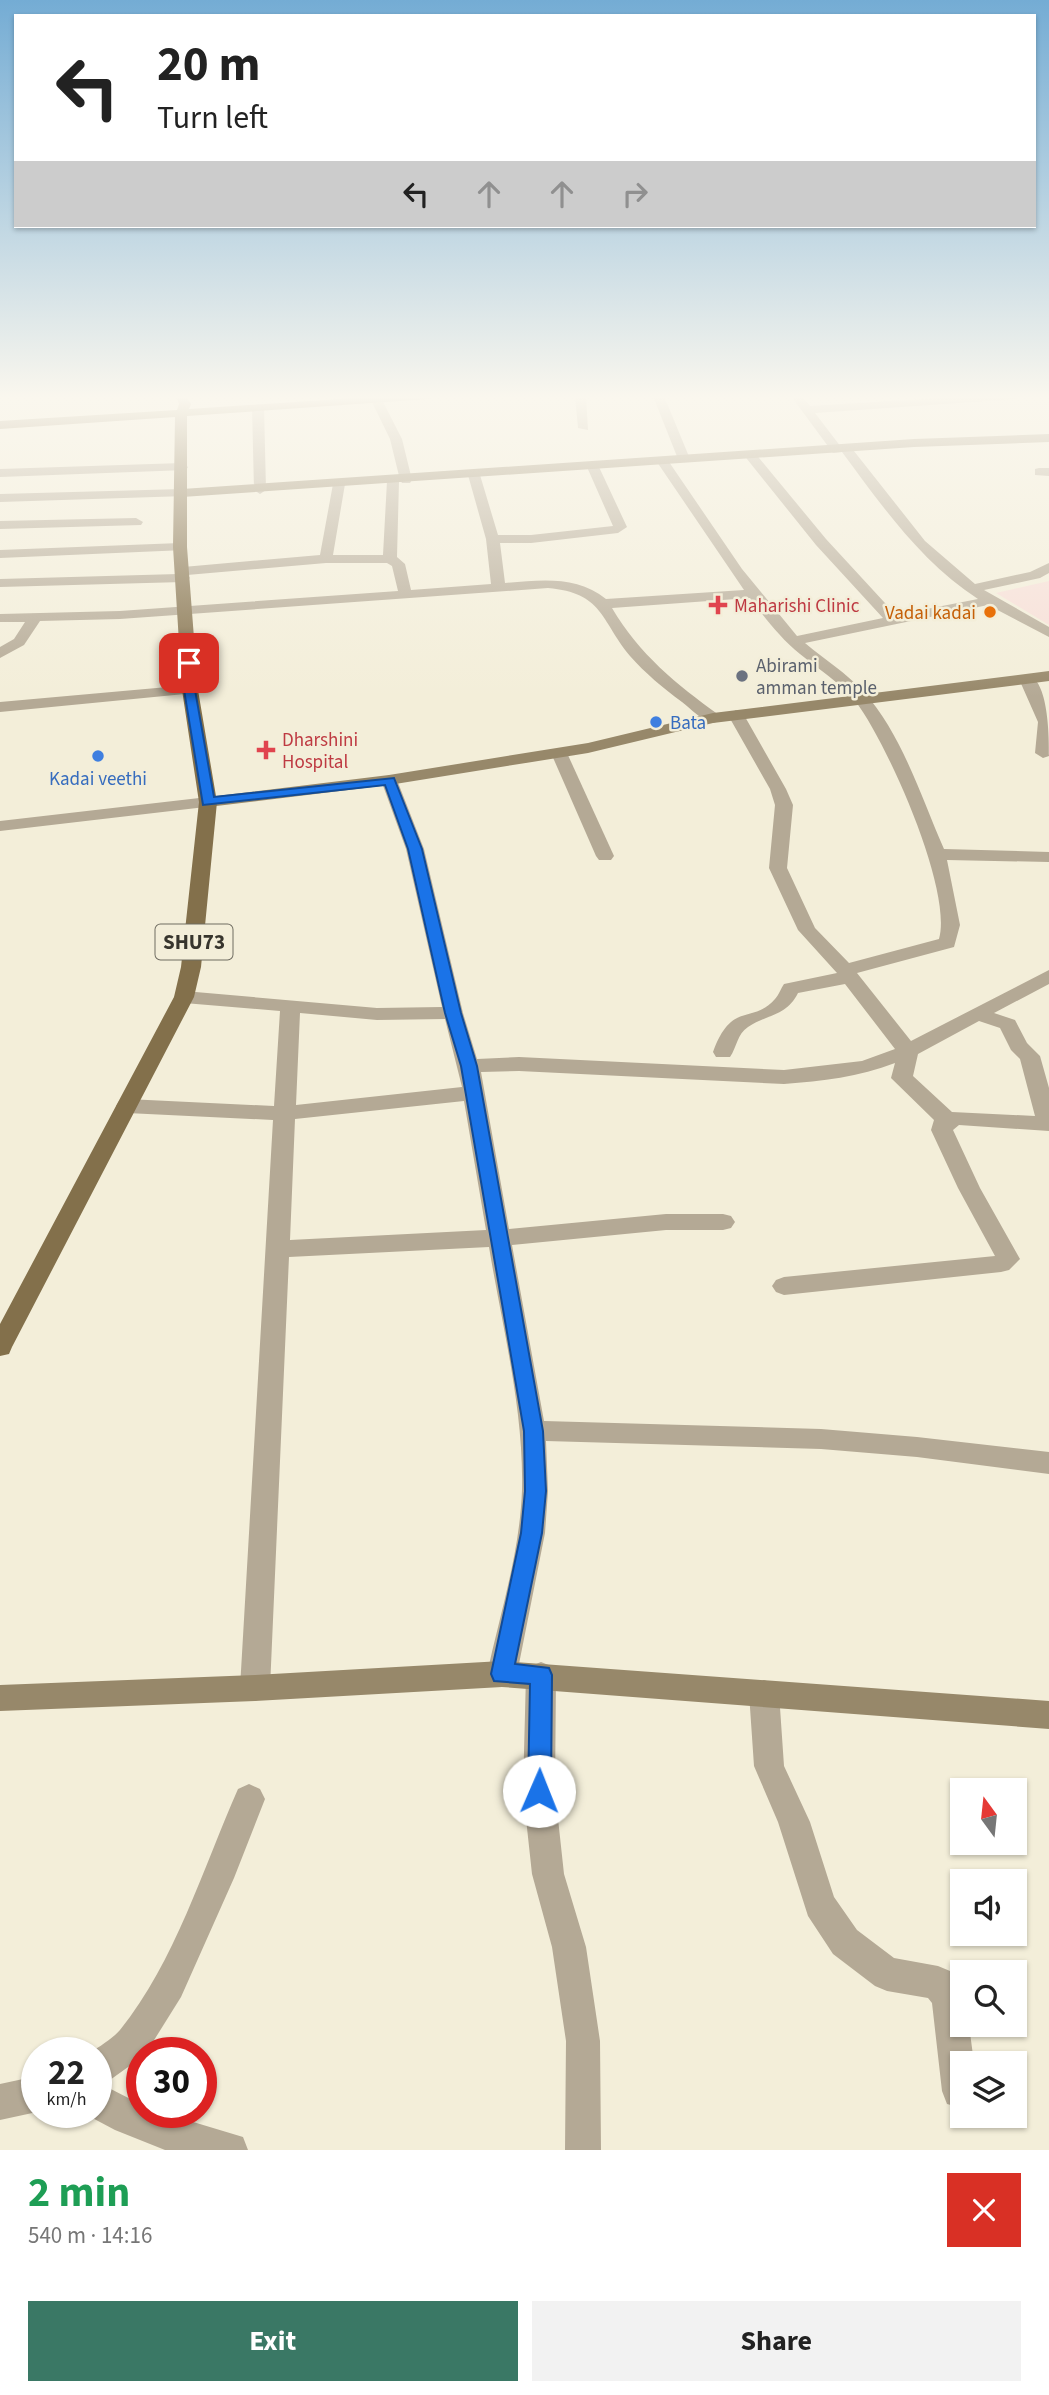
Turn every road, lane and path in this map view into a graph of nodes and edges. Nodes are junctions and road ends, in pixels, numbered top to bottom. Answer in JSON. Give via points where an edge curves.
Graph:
{"nodes":[{"id":1,"x":77,"y":496,"type":"edge"},
{"id":2,"x":138,"y":496,"type":"edge"},
{"id":3,"x":182,"y":496,"type":"edge"},
{"id":4,"x":337,"y":496,"type":"edge"},
{"id":5,"x":398,"y":496,"type":"edge"},
{"id":6,"x":480,"y":496,"type":"edge"},
{"id":7,"x":606,"y":496,"type":"edge"},
{"id":8,"x":686,"y":496,"type":"edge"},
{"id":9,"x":784,"y":496,"type":"edge"},
{"id":10,"x":880,"y":496,"type":"edge"},
{"id":11,"x":0,"y":498,"type":"edge"},
{"id":12,"x":136,"y":522,"type":"junction"},
{"id":13,"x":0,"y":525,"type":"edge"},
{"id":14,"x":493,"y":538,"type":"junction"},
{"id":15,"x":180,"y":547,"type":"junction"},
{"id":16,"x":135,"y":550,"type":"junction"},
{"id":17,"x":0,"y":554,"type":"edge"},
{"id":18,"x":326,"y":559,"type":"junction"},
{"id":19,"x":390,"y":559,"type":"junction"},
{"id":20,"x":1049,"y":567,"type":"edge"},
{"id":21,"x":183,"y":575,"type":"junction"},
{"id":22,"x":130,"y":580,"type":"junction"},
{"id":23,"x":0,"y":583,"type":"edge"},
{"id":24,"x":498,"y":587,"type":"junction"},
{"id":25,"x":972,"y":589,"type":"junction"},
{"id":26,"x":405,"y":593,"type":"junction"},
{"id":27,"x":752,"y":594,"type":"junction"},
{"id":28,"x":991,"y":600,"type":"junction"},
{"id":29,"x":603,"y":604,"type":"junction"},
{"id":30,"x":187,"y":610,"type":"junction"},
{"id":31,"x":0,"y":618,"type":"edge"},
{"id":32,"x":34,"y":618,"type":"junction"},
{"id":33,"x":893,"y":621,"type":"junction"},
{"id":34,"x":1049,"y":633,"type":"edge"},
{"id":35,"x":794,"y":641,"type":"junction"},
{"id":36,"x":0,"y":654,"type":"edge"},
{"id":37,"x":1049,"y":676,"type":"edge"},
{"id":38,"x":1027,"y":678,"type":"junction"},
{"id":39,"x":190,"y":690,"type":"junction"},
{"id":40,"x":862,"y":699,"type":"junction"},
{"id":41,"x":0,"y":707,"type":"edge"},
{"id":42,"x":736,"y":715,"type":"junction"},
{"id":43,"x":713,"y":718,"type":"junction"},
{"id":44,"x":559,"y":753,"type":"junction"},
{"id":45,"x":1043,"y":753,"type":"dead end"},
{"id":46,"x":390,"y":780,"type":"junction"},
{"id":47,"x":208,"y":802,"type":"junction"},
{"id":48,"x":0,"y":826,"type":"edge"},
{"id":49,"x":937,"y":854,"type":"junction"},
{"id":50,"x":605,"y":856,"type":"dead end"},
{"id":51,"x":1049,"y":857,"type":"edge"},
{"id":52,"x":848,"y":974,"type":"junction"},
{"id":53,"x":1049,"y":976,"type":"edge"},
{"id":54,"x":184,"y":997,"type":"junction"},
{"id":55,"x":290,"y":1007,"type":"junction"},
{"id":56,"x":453,"y":1013,"type":"junction"},
{"id":57,"x":976,"y":1014,"type":"junction"},
{"id":58,"x":908,"y":1051,"type":"junction"},
{"id":59,"x":723,"y":1052,"type":"dead end"},
{"id":60,"x":469,"y":1066,"type":"junction"},
{"id":61,"x":474,"y":1093,"type":"junction"},
{"id":62,"x":127,"y":1106,"type":"junction"},
{"id":63,"x":283,"y":1112,"type":"junction"},
{"id":64,"x":947,"y":1120,"type":"junction"},
{"id":65,"x":1049,"y":1124,"type":"edge"},
{"id":66,"x":723,"y":1222,"type":"dead end"},
{"id":67,"x":498,"y":1238,"type":"junction"},
{"id":68,"x":276,"y":1249,"type":"junction"},
{"id":69,"x":784,"y":1286,"type":"dead end"},
{"id":70,"x":0,"y":1347,"type":"edge"},
{"id":71,"x":533,"y":1431,"type":"junction"},
{"id":72,"x":1049,"y":1463,"type":"edge"},
{"id":73,"x":502,"y":1674,"type":"junction"},
{"id":74,"x":541,"y":1675,"type":"junction"},
{"id":75,"x":255,"y":1688,"type":"junction"},
{"id":76,"x":764,"y":1693,"type":"junction"},
{"id":77,"x":0,"y":1698,"type":"edge"},
{"id":78,"x":1049,"y":1715,"type":"edge"},
{"id":79,"x":249,"y":1799,"type":"dead end"},
{"id":80,"x":955,"y":2051,"type":"edge"},
{"id":81,"x":112,"y":2058,"type":"edge"},
{"id":82,"x":21,"y":2097,"type":"edge"},
{"id":83,"x":0,"y":2102,"type":"edge"},
{"id":84,"x":112,"y":2111,"type":"edge"},
{"id":85,"x":230,"y":2150,"type":"edge"},
{"id":86,"x":583,"y":2150,"type":"edge"}],
"edges":[{"from":1,"to":11,"type":"street"},
{"from":2,"to":12,"type":"street"},
{"from":3,"to":15,"type":"main road","number":"SHU73"},
{"from":4,"to":18,"type":"street"},
{"from":5,"to":19,"type":"street"},
{"from":6,"to":14,"type":"street"},
{"from":7,"to":14,"type":"street","via":[[618,528],[531,539]]},
{"from":8,"to":27,"type":"street"},
{"from":9,"to":33,"type":"street"},
{"from":10,"to":25,"type":"street","via":[[902,524]]},
{"from":12,"to":13,"type":"street"},
{"from":12,"to":16,"type":"street"},
{"from":14,"to":24,"type":"street"},
{"from":15,"to":16,"type":"street"},
{"from":15,"to":21,"type":"main road","number":"SHU73"},
{"from":16,"to":17,"type":"street"},
{"from":16,"to":22,"type":"street"},
{"from":18,"to":19,"type":"street"},
{"from":18,"to":21,"type":"street"},
{"from":19,"to":26,"type":"street","via":[[398,564]]},
{"from":20,"to":25,"type":"street","via":[[1035,575]]},
{"from":21,"to":22,"type":"street"},
{"from":21,"to":30,"type":"main road","number":"SHU73"},
{"from":22,"to":23,"type":"street"},
{"from":24,"to":26,"type":"street"},
{"from":24,"to":29,"type":"street","via":[[578,587]]},
{"from":25,"to":28,"type":"street"},
{"from":26,"to":30,"type":"street"},
{"from":27,"to":29,"type":"street"},
{"from":27,"to":35,"type":"street"},
{"from":28,"to":33,"type":"street"},
{"from":28,"to":34,"type":"street"},
{"from":29,"to":43,"type":"street","via":[[629,647],[651,672]]},
{"from":30,"to":32,"type":"street"},
{"from":30,"to":39,"type":"main road","number":"SHU73"},
{"from":31,"to":32,"type":"street"},
{"from":32,"to":36,"type":"street","via":[[19,642]]},
{"from":33,"to":35,"type":"street"},
{"from":35,"to":40,"type":"street"},
{"from":37,"to":38,"type":"main road"},
{"from":38,"to":40,"type":"main road"},
{"from":38,"to":45,"type":"street","via":[[1046,722]]},
{"from":39,"to":41,"type":"street"},
{"from":39,"to":47,"type":"main road","number":"SHU73"},
{"from":40,"to":42,"type":"main road"},
{"from":40,"to":49,"type":"street","via":[[902,767]]},
{"from":42,"to":43,"type":"main road"},
{"from":42,"to":52,"type":"street","via":[[783,806],[778,868],[807,930]]},
{"from":43,"to":44,"type":"main road"},
{"from":44,"to":46,"type":"main road"},
{"from":44,"to":50,"type":"street"},
{"from":46,"to":47,"type":"main road"},
{"from":46,"to":56,"type":"street","via":[[415,849]]},
{"from":47,"to":48,"type":"street"},
{"from":47,"to":54,"type":"main road","number":"SHU73"},
{"from":49,"to":51,"type":"street"},
{"from":49,"to":52,"type":"street","via":[[951,937],[947,943]]},
{"from":52,"to":58,"type":"street"},
{"from":52,"to":59,"type":"street","via":[[791,988],[782,1003],[741,1021],[728,1034]]},
{"from":53,"to":57,"type":"street"},
{"from":54,"to":55,"type":"street"},
{"from":54,"to":62,"type":"main road","number":"SHU73"},
{"from":55,"to":56,"type":"street","via":[[377,1014]]},
{"from":55,"to":63,"type":"street"},
{"from":56,"to":60,"type":"street"},
{"from":57,"to":58,"type":"street"},
{"from":57,"to":65,"type":"street","via":[[1008,1024],[1018,1046],[1030,1056]]},
{"from":58,"to":60,"type":"street","via":[[866,1067],[785,1077]]},
{"from":58,"to":64,"type":"street","via":[[902,1078]]},
{"from":60,"to":61,"type":"street"},
{"from":61,"to":63,"type":"street"},
{"from":61,"to":67,"type":"street"},
{"from":62,"to":63,"type":"street"},
{"from":62,"to":70,"type":"main road","number":"SHU73"},
{"from":63,"to":68,"type":"street"},
{"from":64,"to":65,"type":"street"},
{"from":64,"to":69,"type":"street","via":[[942,1130],[1008,1259],[988,1267]]},
{"from":66,"to":67,"type":"street","via":[[666,1222]]},
{"from":67,"to":68,"type":"street"},
{"from":67,"to":71,"type":"street"},
{"from":68,"to":75,"type":"street"},
{"from":71,"to":72,"type":"street","via":[[721,1433],[917,1447]]},
{"from":71,"to":73,"type":"street","via":[[531,1533]]},
{"from":73,"to":74,"type":"main road"},
{"from":73,"to":75,"type":"main road"},
{"from":74,"to":76,"type":"main road"},
{"from":74,"to":86,"type":"street","via":[[539,1791],[548,1874],[569,1947],[583,2041]]},
{"from":75,"to":77,"type":"main road"},
{"from":76,"to":78,"type":"main road"},
{"from":76,"to":80,"type":"street","via":[[769,1766],[820,1905],[845,1942],[865,1960],[887,1974],[943,1987]]},
{"from":79,"to":81,"type":"street","via":[[169,1985],[131,2044]]},
{"from":82,"to":83,"type":"street"},
{"from":84,"to":85,"type":"street","via":[[178,2137]]}]}
